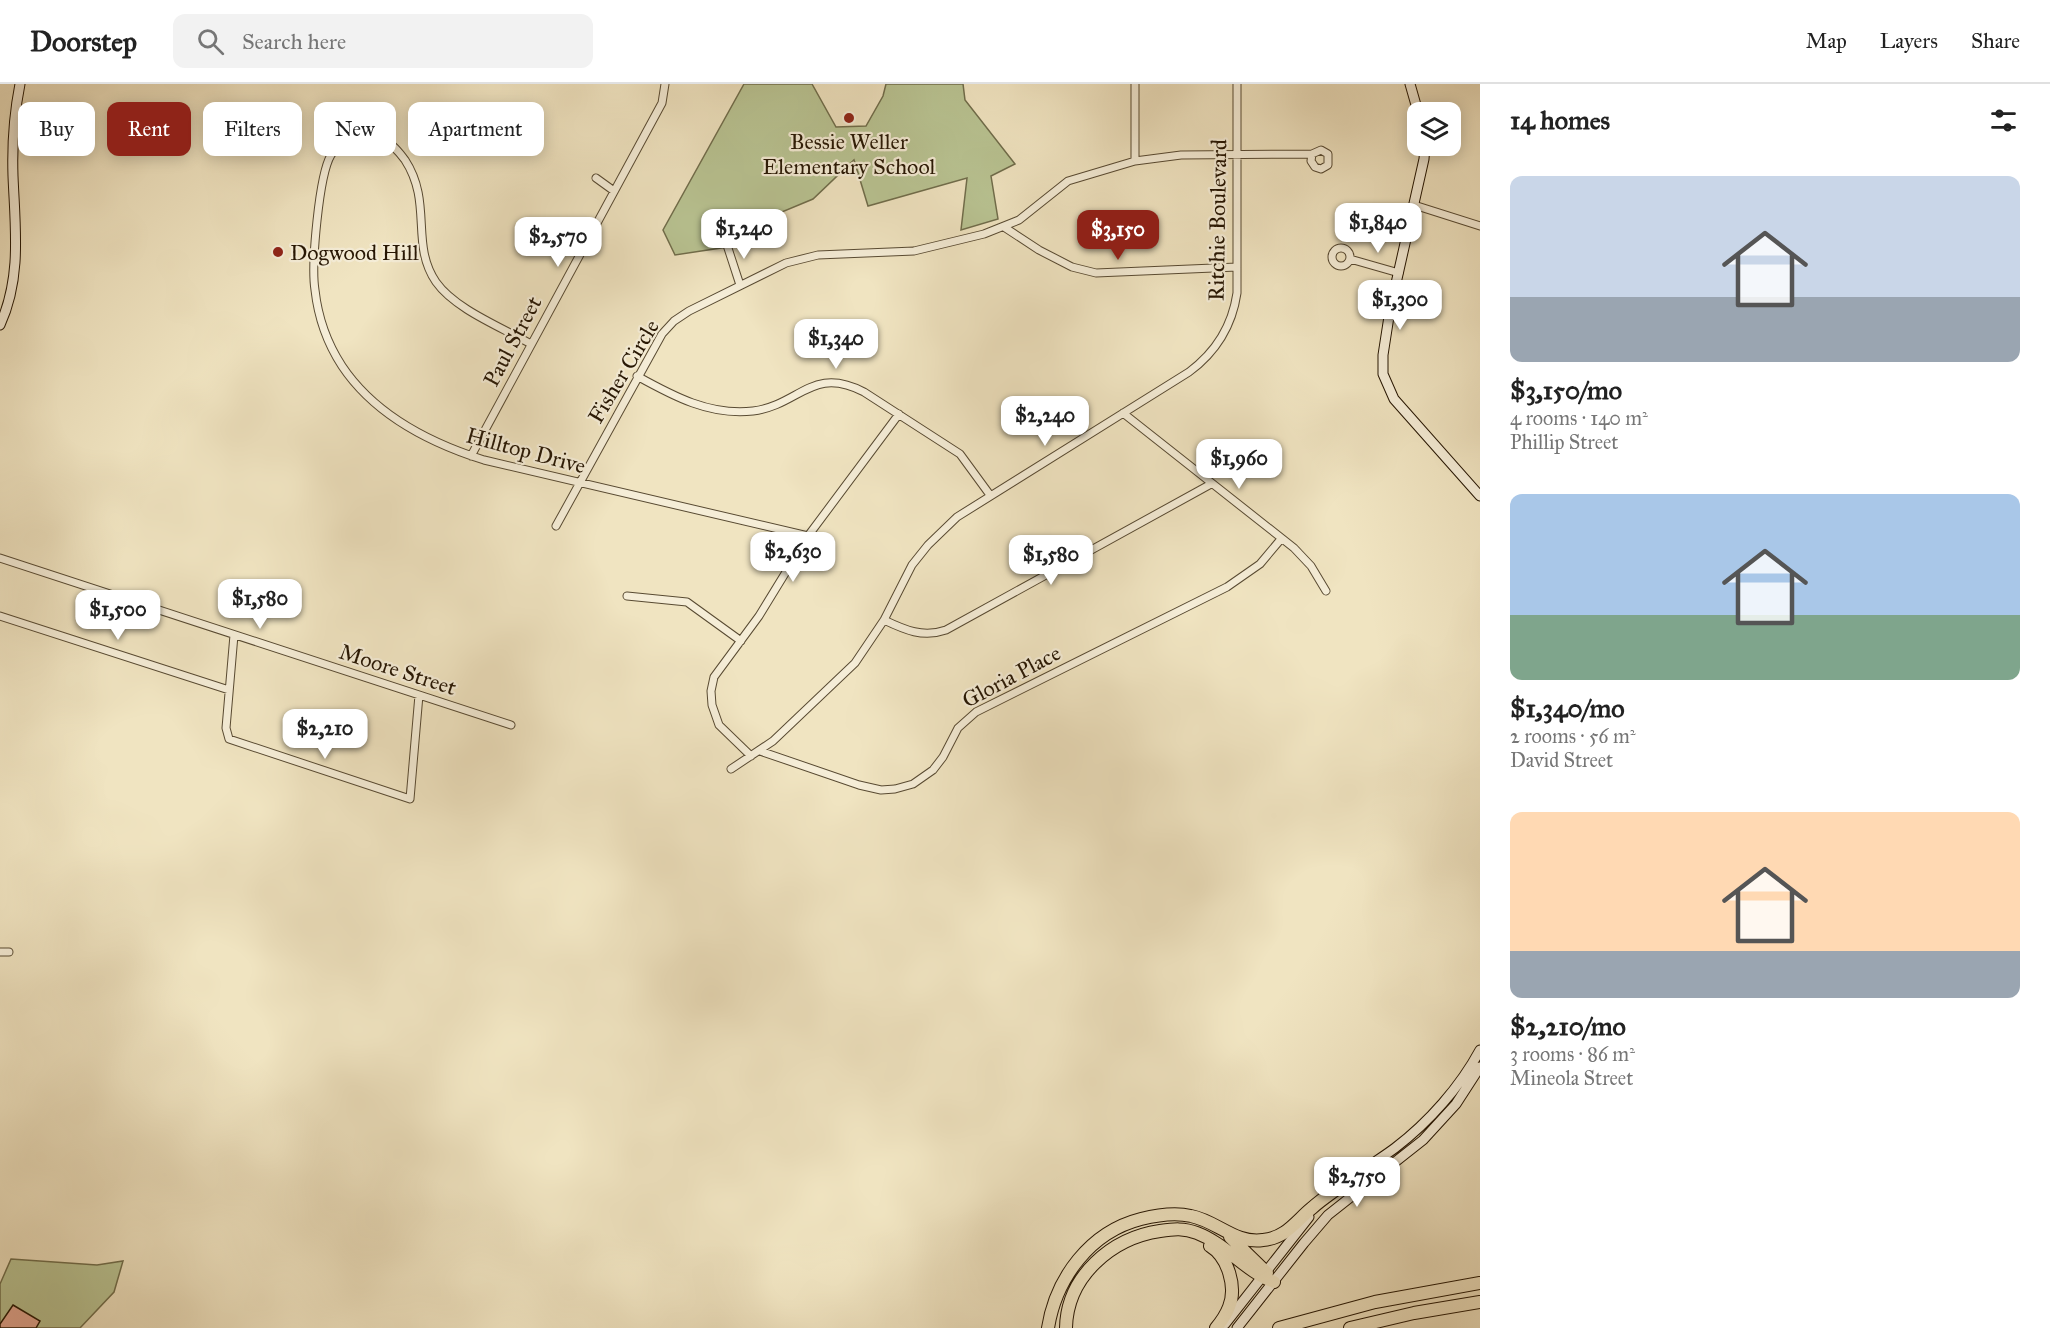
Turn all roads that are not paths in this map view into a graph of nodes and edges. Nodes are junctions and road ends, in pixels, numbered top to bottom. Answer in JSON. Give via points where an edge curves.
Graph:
{"nodes":[{"id":1,"x":20,"y":84,"type":"edge"},
{"id":2,"x":665,"y":84,"type":"edge"},
{"id":3,"x":1135,"y":84,"type":"edge"},
{"id":4,"x":1237,"y":84,"type":"edge"},
{"id":5,"x":1410,"y":84,"type":"edge"},
{"id":6,"x":1415,"y":102,"type":"edge"},
{"id":7,"x":1237,"y":154,"type":"junction"},
{"id":8,"x":1312,"y":154,"type":"dead end"},
{"id":9,"x":1423,"y":156,"type":"edge"},
{"id":10,"x":1136,"y":161,"type":"junction"},
{"id":11,"x":596,"y":178,"type":"dead end"},
{"id":12,"x":614,"y":191,"type":"junction"},
{"id":13,"x":1414,"y":205,"type":"junction"},
{"id":14,"x":1480,"y":226,"type":"edge"},
{"id":15,"x":1004,"y":228,"type":"junction"},
{"id":16,"x":726,"y":242,"type":"dead end"},
{"id":17,"x":1350,"y":259,"type":"dead end"},
{"id":18,"x":1237,"y":267,"type":"junction"},
{"id":19,"x":1399,"y":273,"type":"junction"},
{"id":20,"x":740,"y":285,"type":"junction"},
{"id":21,"x":0,"y":325,"type":"edge"},
{"id":22,"x":531,"y":344,"type":"junction"},
{"id":23,"x":637,"y":376,"type":"junction"},
{"id":24,"x":1123,"y":413,"type":"junction"},
{"id":25,"x":899,"y":414,"type":"junction"},
{"id":26,"x":471,"y":456,"type":"junction"},
{"id":27,"x":580,"y":483,"type":"junction"},
{"id":28,"x":1211,"y":484,"type":"junction"},
{"id":29,"x":990,"y":495,"type":"junction"},
{"id":30,"x":1480,"y":496,"type":"edge"},
{"id":31,"x":556,"y":526,"type":"dead end"},
{"id":32,"x":808,"y":536,"type":"junction"},
{"id":33,"x":1281,"y":539,"type":"junction"},
{"id":34,"x":0,"y":558,"type":"edge"},
{"id":35,"x":1326,"y":591,"type":"dead end"},
{"id":36,"x":627,"y":596,"type":"dead end"},
{"id":37,"x":0,"y":616,"type":"edge"},
{"id":38,"x":884,"y":620,"type":"junction"},
{"id":39,"x":234,"y":635,"type":"junction"},
{"id":40,"x":741,"y":641,"type":"junction"},
{"id":41,"x":229,"y":690,"type":"junction"},
{"id":42,"x":419,"y":695,"type":"junction"},
{"id":43,"x":511,"y":725,"type":"dead end"},
{"id":44,"x":760,"y":751,"type":"junction"},
{"id":45,"x":751,"y":756,"type":"junction"},
{"id":46,"x":731,"y":768,"type":"dead end"},
{"id":47,"x":0,"y":952,"type":"edge"},
{"id":48,"x":9,"y":952,"type":"dead end"},
{"id":49,"x":1480,"y":1050,"type":"edge"},
{"id":50,"x":1480,"y":1066,"type":"edge"},
{"id":51,"x":1349,"y":1180,"type":"junction"},
{"id":52,"x":1154,"y":1232,"type":"junction"},
{"id":53,"x":1225,"y":1232,"type":"junction"},
{"id":54,"x":1268,"y":1277,"type":"junction"},
{"id":55,"x":1480,"y":1282,"type":"edge"},
{"id":56,"x":1480,"y":1302,"type":"edge"},
{"id":57,"x":1048,"y":1328,"type":"edge"},
{"id":58,"x":1066,"y":1328,"type":"edge"},
{"id":59,"x":1216,"y":1328,"type":"edge"},
{"id":60,"x":1222,"y":1328,"type":"edge"},
{"id":61,"x":1237,"y":1328,"type":"edge"},
{"id":62,"x":1279,"y":1328,"type":"edge"},
{"id":63,"x":1350,"y":1328,"type":"edge"}],
"edges":[{"from":1,"to":21,"type":"main road","via":[[13,160],[16,264]]},
{"from":2,"to":12,"type":"street","name":"Paul Street","via":[[662,104]]},
{"from":3,"to":10,"type":"street"},
{"from":4,"to":7,"type":"street","name":"Ritchie Boulevard"},
{"from":5,"to":6,"type":"main road"},
{"from":7,"to":8,"type":"street","name":"Fisher Circle"},
{"from":7,"to":10,"type":"street","name":"Fisher Circle"},
{"from":7,"to":18,"type":"street","name":"Ritchie Boulevard"},
{"from":9,"to":13,"type":"main road"},
{"from":10,"to":15,"type":"street","name":"Fisher Circle","via":[[1068,182]]},
{"from":11,"to":12,"type":"street"},
{"from":12,"to":22,"type":"street","name":"Paul Street"},
{"from":13,"to":14,"type":"street"},
{"from":13,"to":19,"type":"main road"},
{"from":15,"to":18,"type":"street","via":[[1064,262],[1095,273]]},
{"from":15,"to":20,"type":"street","name":"Fisher Circle","via":[[914,251],[810,257],[776,267]]},
{"from":16,"to":20,"type":"street"},
{"from":17,"to":19,"type":"street"},
{"from":18,"to":24,"type":"street","name":"Ritchie Boulevard","via":[[1233,311],[1216,346],[1189,372]]},
{"from":19,"to":30,"type":"main road","via":[[1384,344],[1384,380],[1394,399]]},
{"from":20,"to":23,"type":"street","name":"Fisher Circle","via":[[674,321]]},
{"from":22,"to":26,"type":"street","name":"Paul Street"},
{"from":22,"to":26,"type":"street","name":"Hilltop Drive","via":[[454,299],[435,280],[423,249],[418,188],[397,150],[384,139],[369,135],[350,138],[337,147],[328,160],[313,267],[317,303],[327,338],[349,375],[376,404],[420,433]]},
{"from":23,"to":25,"type":"street","via":[[688,402],[729,411],[778,405],[815,385],[841,383]]},
{"from":23,"to":27,"type":"street","name":"Fisher Circle"},
{"from":24,"to":28,"type":"street"},
{"from":24,"to":29,"type":"street","name":"Ritchie Boulevard"},
{"from":25,"to":29,"type":"street","via":[[960,454]]},
{"from":25,"to":32,"type":"street"},
{"from":26,"to":27,"type":"street","name":"Hilltop Drive"},
{"from":27,"to":31,"type":"street","name":"Fisher Circle"},
{"from":27,"to":32,"type":"street","name":"Hilltop Drive"},
{"from":28,"to":33,"type":"street"},
{"from":28,"to":38,"type":"street","via":[[946,630],[917,633]]},
{"from":29,"to":38,"type":"street","name":"Ritchie Boulevard","via":[[957,517],[928,545],[905,578]]},
{"from":32,"to":40,"type":"street"},
{"from":33,"to":35,"type":"street","via":[[1306,560]]},
{"from":33,"to":44,"type":"street","name":"Gloria Place","via":[[1260,564],[1227,587],[973,714],[957,730],[938,765],[909,786],[881,790]]},
{"from":34,"to":39,"type":"street","name":"Moore Street"},
{"from":36,"to":40,"type":"street","via":[[687,602]]},
{"from":37,"to":41,"type":"street"},
{"from":38,"to":44,"type":"street","name":"Ritchie Boulevard","via":[[855,663]]},
{"from":39,"to":41,"type":"street"},
{"from":39,"to":42,"type":"street","name":"Moore Street"},
{"from":40,"to":45,"type":"street","via":[[714,677],[712,705],[725,733]]},
{"from":41,"to":42,"type":"street","via":[[226,734],[231,741],[410,799]]},
{"from":42,"to":43,"type":"street","name":"Moore Street"},
{"from":44,"to":45,"type":"street","name":"Ritchie Boulevard"},
{"from":45,"to":46,"type":"street","name":"Ritchie Boulevard"},
{"from":47,"to":48,"type":"street"},
{"from":49,"to":51,"type":"main road","via":[[1425,1121],[1398,1146]]},
{"from":50,"to":54,"type":"main road","via":[[1440,1123],[1405,1156],[1328,1215]]},
{"from":51,"to":53,"type":"highway","via":[[1280,1235],[1261,1241]]},
{"from":51,"to":54,"type":"main road","via":[[1313,1213]]},
{"from":52,"to":54,"type":"highway","via":[[1179,1228],[1210,1238]]},
{"from":52,"to":58,"type":"highway","via":[[1117,1245],[1088,1270],[1069,1306]]},
{"from":52,"to":59,"type":"highway","via":[[1192,1236],[1222,1258],[1230,1277],[1230,1304]]},
{"from":53,"to":54,"type":"highway"},
{"from":53,"to":57,"type":"highway","via":[[1209,1222],[1181,1214],[1149,1216],[1117,1228],[1092,1244],[1072,1266],[1055,1298]]},
{"from":54,"to":60,"type":"main road"},
{"from":54,"to":61,"type":"main road"},
{"from":55,"to":62,"type":"highway","via":[[1365,1304]]},
{"from":56,"to":63,"type":"highway"}]}
